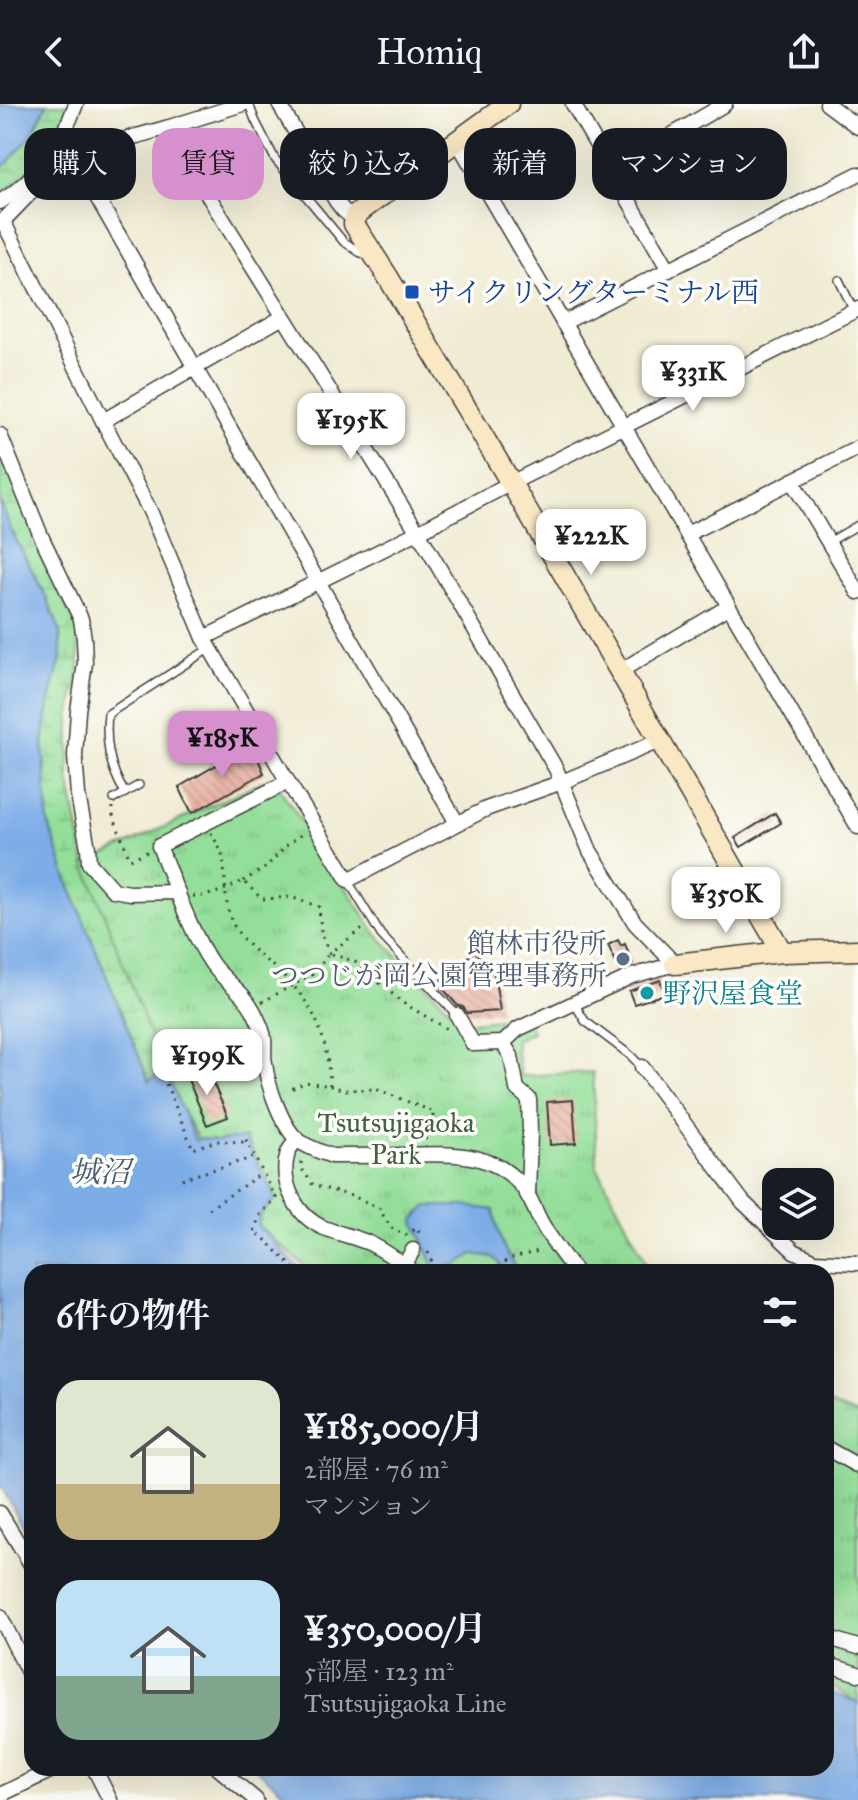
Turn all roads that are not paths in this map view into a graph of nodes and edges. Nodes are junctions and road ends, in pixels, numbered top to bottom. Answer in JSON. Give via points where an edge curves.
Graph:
{"nodes":[{"id":1,"x":76,"y":104,"type":"edge"},
{"id":2,"x":243,"y":104,"type":"edge"},
{"id":3,"x":249,"y":104,"type":"edge"},
{"id":4,"x":279,"y":104,"type":"edge"},
{"id":5,"x":508,"y":104,"type":"edge"},
{"id":6,"x":573,"y":104,"type":"edge"},
{"id":7,"x":725,"y":104,"type":"edge"},
{"id":8,"x":827,"y":104,"type":"edge"},
{"id":9,"x":858,"y":127,"type":"edge"},
{"id":10,"x":166,"y":128,"type":"edge"},
{"id":11,"x":684,"y":128,"type":"edge"},
{"id":12,"x":592,"y":136,"type":"edge"},
{"id":13,"x":457,"y":141,"type":"junction"},
{"id":14,"x":858,"y":174,"type":"edge"},
{"id":15,"x":24,"y":199,"type":"edge"},
{"id":16,"x":98,"y":200,"type":"edge"},
{"id":17,"x":211,"y":200,"type":"edge"},
{"id":18,"x":629,"y":200,"type":"edge"},
{"id":19,"x":0,"y":202,"type":"edge"},
{"id":20,"x":354,"y":219,"type":"junction"},
{"id":21,"x":377,"y":259,"type":"junction"},
{"id":22,"x":669,"y":270,"type":"junction"},
{"id":23,"x":839,"y":280,"type":"dead end"},
{"id":24,"x":856,"y":310,"type":"edge"},
{"id":25,"x":283,"y":317,"type":"junction"},
{"id":26,"x":563,"y":323,"type":"junction"},
{"id":27,"x":194,"y":368,"type":"junction"},
{"id":28,"x":103,"y":421,"type":"junction"},
{"id":29,"x":624,"y":427,"type":"junction"},
{"id":30,"x":0,"y":435,"type":"edge"},
{"id":31,"x":858,"y":448,"type":"edge"},
{"id":32,"x":792,"y":481,"type":"junction"},
{"id":33,"x":511,"y":483,"type":"junction"},
{"id":34,"x":858,"y":525,"type":"edge"},
{"id":35,"x":418,"y":532,"type":"junction"},
{"id":36,"x":687,"y":534,"type":"junction"},
{"id":37,"x":829,"y":542,"type":"junction"},
{"id":38,"x":318,"y":581,"type":"junction"},
{"id":39,"x":858,"y":592,"type":"edge"},
{"id":40,"x":728,"y":607,"type":"junction"},
{"id":41,"x":207,"y":643,"type":"junction"},
{"id":42,"x":620,"y":671,"type":"junction"},
{"id":43,"x":659,"y":741,"type":"junction"},
{"id":44,"x":288,"y":782,"type":"junction"},
{"id":45,"x":562,"y":782,"type":"junction"},
{"id":46,"x":139,"y":785,"type":"dead end"},
{"id":47,"x":125,"y":793,"type":"junction"},
{"id":48,"x":114,"y":799,"type":"road end"},
{"id":49,"x":457,"y":823,"type":"junction"},
{"id":50,"x":858,"y":827,"type":"edge"},
{"id":51,"x":348,"y":880,"type":"junction"},
{"id":52,"x":178,"y":892,"type":"junction"},
{"id":53,"x":858,"y":950,"type":"edge"},
{"id":54,"x":782,"y":952,"type":"junction"},
{"id":55,"x":675,"y":964,"type":"junction"},
{"id":56,"x":574,"y":1003,"type":"junction"},
{"id":57,"x":457,"y":1015,"type":"joint"},
{"id":58,"x":503,"y":1043,"type":"junction"},
{"id":59,"x":642,"y":1067,"type":"joint"},
{"id":60,"x":296,"y":1139,"type":"junction"},
{"id":61,"x":528,"y":1194,"type":"junction"},
{"id":62,"x":420,"y":1250,"type":"road end"},
{"id":63,"x":858,"y":1263,"type":"edge"},
{"id":64,"x":402,"y":1264,"type":"edge"},
{"id":65,"x":411,"y":1264,"type":"edge"},
{"id":66,"x":570,"y":1264,"type":"edge"},
{"id":67,"x":834,"y":1452,"type":"edge"},
{"id":68,"x":858,"y":1466,"type":"edge"},
{"id":69,"x":0,"y":1514,"type":"edge"},
{"id":70,"x":24,"y":1553,"type":"edge"},
{"id":71,"x":0,"y":1616,"type":"edge"},
{"id":72,"x":834,"y":1640,"type":"edge"},
{"id":73,"x":858,"y":1647,"type":"edge"},
{"id":74,"x":24,"y":1664,"type":"edge"},
{"id":75,"x":834,"y":1666,"type":"edge"},
{"id":76,"x":858,"y":1674,"type":"edge"},
{"id":77,"x":39,"y":1776,"type":"edge"},
{"id":78,"x":98,"y":1776,"type":"edge"},
{"id":79,"x":228,"y":1776,"type":"edge"},
{"id":80,"x":0,"y":1795,"type":"edge"},
{"id":81,"x":110,"y":1800,"type":"edge"},
{"id":82,"x":256,"y":1800,"type":"edge"}],
"edges":[{"from":1,"to":19,"type":"street","via":[[60,142]]},
{"from":2,"to":10,"type":"street"},
{"from":3,"to":21,"type":"lane","via":[[275,159],[343,241]]},
{"from":4,"to":20,"type":"street","via":[[336,201]]},
{"from":5,"to":13,"type":"street"},
{"from":6,"to":12,"type":"street"},
{"from":7,"to":11,"type":"street"},
{"from":8,"to":9,"type":"street"},
{"from":13,"to":20,"type":"street"},
{"from":13,"to":26,"type":"street"},
{"from":14,"to":22,"type":"street"},
{"from":15,"to":28,"type":"street","via":[[3,221]]},
{"from":16,"to":27,"type":"street"},
{"from":17,"to":25,"type":"street"},
{"from":18,"to":22,"type":"street"},
{"from":20,"to":21,"type":"street"},
{"from":21,"to":33,"type":"street"},
{"from":22,"to":26,"type":"street"},
{"from":23,"to":24,"type":"lane"},
{"from":24,"to":29,"type":"street"},
{"from":25,"to":27,"type":"street"},
{"from":25,"to":35,"type":"street"},
{"from":26,"to":29,"type":"street"},
{"from":27,"to":28,"type":"street"},
{"from":27,"to":38,"type":"street"},
{"from":28,"to":41,"type":"street","via":[[150,511]]},
{"from":29,"to":33,"type":"street"},
{"from":29,"to":36,"type":"street"},
{"from":30,"to":52,"type":"street","via":[[81,619],[85,663],[75,756],[89,863],[113,890]]},
{"from":31,"to":32,"type":"street"},
{"from":32,"to":36,"type":"street"},
{"from":32,"to":37,"type":"street"},
{"from":33,"to":35,"type":"street"},
{"from":33,"to":42,"type":"street"},
{"from":34,"to":37,"type":"lane"},
{"from":35,"to":38,"type":"street"},
{"from":35,"to":45,"type":"street"},
{"from":36,"to":40,"type":"street"},
{"from":37,"to":39,"type":"street"},
{"from":38,"to":41,"type":"street"},
{"from":38,"to":49,"type":"street"},
{"from":40,"to":42,"type":"street"},
{"from":40,"to":50,"type":"street"},
{"from":41,"to":44,"type":"street"},
{"from":41,"to":47,"type":"lane","via":[[108,714],[106,739]]},
{"from":42,"to":43,"type":"street"},
{"from":43,"to":45,"type":"street"},
{"from":43,"to":54,"type":"street"},
{"from":44,"to":51,"type":"street"},
{"from":44,"to":52,"type":"street","via":[[159,846]]},
{"from":45,"to":49,"type":"street"},
{"from":45,"to":55,"type":"street","via":[[590,851],[635,923]]},
{"from":46,"to":47,"type":"lane"},
{"from":47,"to":48,"type":"lane"},
{"from":49,"to":51,"type":"street"},
{"from":51,"to":57,"type":"lane","via":[[381,935]]},
{"from":52,"to":60,"type":"street","via":[[203,950],[252,1007],[264,1038],[275,1102]]},
{"from":53,"to":54,"type":"street"},
{"from":54,"to":55,"type":"street"},
{"from":55,"to":56,"type":"street","via":[[632,976]]},
{"from":56,"to":58,"type":"street","via":[[518,1029]]},
{"from":56,"to":59,"type":"lane","via":[[585,1021]]},
{"from":57,"to":58,"type":"street","via":[[473,1044]]},
{"from":58,"to":61,"type":"street","via":[[517,1089],[529,1099]]},
{"from":59,"to":63,"type":"street","via":[[743,1202],[794,1251],[815,1261]]},
{"from":60,"to":61,"type":"street","via":[[332,1156],[457,1155],[491,1162]]},
{"from":60,"to":64,"type":"street","via":[[287,1153],[285,1172],[300,1209],[322,1227],[367,1242]]},
{"from":61,"to":66,"type":"street"},
{"from":62,"to":65,"type":"street"},
{"from":67,"to":68,"type":"street"},
{"from":69,"to":70,"type":"street"},
{"from":71,"to":74,"type":"street"},
{"from":72,"to":73,"type":"street"},
{"from":75,"to":76,"type":"street"},
{"from":77,"to":80,"type":"street"},
{"from":78,"to":81,"type":"street"},
{"from":79,"to":82,"type":"street"}]}
